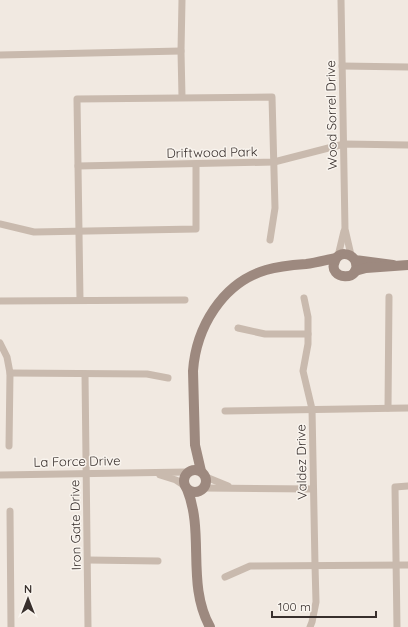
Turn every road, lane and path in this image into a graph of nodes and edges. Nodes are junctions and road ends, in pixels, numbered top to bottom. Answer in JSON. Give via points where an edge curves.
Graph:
{"nodes":[{"id":1,"x":182,"y":0,"type":"edge"},
{"id":2,"x":341,"y":0,"type":"edge"},
{"id":3,"x":181,"y":51,"type":"junction"},
{"id":4,"x":0,"y":55,"type":"edge"},
{"id":5,"x":342,"y":66,"type":"junction"},
{"id":6,"x":408,"y":67,"type":"edge"},
{"id":7,"x":182,"y":97,"type":"junction"},
{"id":8,"x":344,"y":144,"type":"junction"},
{"id":9,"x":408,"y":145,"type":"edge"},
{"id":10,"x":274,"y":162,"type":"junction"},
{"id":11,"x":196,"y":164,"type":"junction"},
{"id":12,"x":78,"y":166,"type":"junction"},
{"id":13,"x":0,"y":224,"type":"edge"},
{"id":14,"x":344,"y":229,"type":"junction"},
{"id":15,"x":79,"y":230,"type":"junction"},
{"id":16,"x":270,"y":240,"type":"dead end"},
{"id":17,"x":337,"y":257,"type":"junction"},
{"id":18,"x":353,"y":257,"type":"junction"},
{"id":19,"x":307,"y":264,"type":"junction"},
{"id":20,"x":393,"y":265,"type":"junction"},
{"id":21,"x":408,"y":265,"type":"edge"},
{"id":22,"x":335,"y":271,"type":"junction"},
{"id":23,"x":355,"y":271,"type":"junction"},
{"id":24,"x":389,"y":297,"type":"dead end"},
{"id":25,"x":304,"y":298,"type":"dead end"},
{"id":26,"x":80,"y":300,"type":"junction"},
{"id":27,"x":185,"y":300,"type":"dead end"},
{"id":28,"x":0,"y":301,"type":"edge"},
{"id":29,"x":238,"y":328,"type":"dead end"},
{"id":30,"x":308,"y":334,"type":"junction"},
{"id":31,"x":0,"y":344,"type":"edge"},
{"id":32,"x":10,"y":373,"type":"junction"},
{"id":33,"x":85,"y":374,"type":"junction"},
{"id":34,"x":168,"y":378,"type":"dead end"},
{"id":35,"x":388,"y":408,"type":"junction"},
{"id":36,"x":408,"y":408,"type":"edge"},
{"id":37,"x":312,"y":409,"type":"junction"},
{"id":38,"x":225,"y":411,"type":"dead end"},
{"id":39,"x":195,"y":445,"type":"junction"},
{"id":40,"x":9,"y":446,"type":"dead end"},
{"id":41,"x":188,"y":472,"type":"junction"},
{"id":42,"x":154,"y":473,"type":"junction"},
{"id":43,"x":0,"y":474,"type":"edge"},
{"id":44,"x":86,"y":474,"type":"junction"},
{"id":45,"x":203,"y":474,"type":"junction"},
{"id":46,"x":408,"y":486,"type":"edge"},
{"id":47,"x":186,"y":487,"type":"junction"},
{"id":48,"x":232,"y":488,"type":"junction"},
{"id":49,"x":203,"y":489,"type":"junction"},
{"id":50,"x":314,"y":489,"type":"junction"},
{"id":51,"x":10,"y":511,"type":"dead end"},
{"id":52,"x":195,"y":518,"type":"junction"},
{"id":53,"x":88,"y":560,"type":"junction"},
{"id":54,"x":158,"y":561,"type":"dead end"},
{"id":55,"x":408,"y":564,"type":"edge"},
{"id":56,"x":315,"y":565,"type":"junction"},
{"id":57,"x":397,"y":565,"type":"junction"},
{"id":58,"x":225,"y":577,"type":"dead end"},
{"id":59,"x":11,"y":627,"type":"edge"},
{"id":60,"x":88,"y":627,"type":"edge"},
{"id":61,"x":210,"y":627,"type":"edge"},
{"id":62,"x":310,"y":627,"type":"edge"},
{"id":63,"x":397,"y":627,"type":"edge"}],
"edges":[{"from":1,"to":3,"type":"street"},
{"from":2,"to":5,"type":"street","name":"Wood Sorrel Drive"},
{"from":3,"to":4,"type":"street"},
{"from":3,"to":7,"type":"street"},
{"from":5,"to":6,"type":"street"},
{"from":5,"to":8,"type":"street","name":"Wood Sorrel Drive"},
{"from":7,"to":10,"type":"street","via":[[272,97]]},
{"from":7,"to":12,"type":"street","via":[[77,99]]},
{"from":8,"to":9,"type":"street","name":"Driftwood Park"},
{"from":8,"to":10,"type":"street","name":"Driftwood Park"},
{"from":8,"to":14,"type":"street","name":"Wood Sorrel Drive"},
{"from":10,"to":11,"type":"street","name":"Driftwood Park"},
{"from":10,"to":16,"type":"street","via":[[275,208]]},
{"from":11,"to":12,"type":"street","name":"Driftwood Park"},
{"from":11,"to":15,"type":"street","via":[[196,229]]},
{"from":12,"to":15,"type":"street"},
{"from":13,"to":15,"type":"street","via":[[34,232]]},
{"from":14,"to":17,"type":"street","name":"Wood Sorrel Drive"},
{"from":14,"to":18,"type":"street","name":"Wood Sorrel Drive"},
{"from":15,"to":26,"type":"street"},
{"from":17,"to":18,"type":"street","via":[[344,254]]},
{"from":17,"to":19,"type":"street"},
{"from":17,"to":22,"type":"street"},
{"from":18,"to":20,"type":"street"},
{"from":18,"to":23,"type":"street"},
{"from":19,"to":22,"type":"street"},
{"from":19,"to":39,"type":"street","via":[[279,266],[252,276],[228,292],[210,315],[199,338],[194,360]]},
{"from":20,"to":21,"type":"street"},
{"from":20,"to":23,"type":"street"},
{"from":22,"to":23,"type":"street","via":[[340,276],[347,277]]},
{"from":24,"to":35,"type":"street"},
{"from":25,"to":30,"type":"street","name":"Valdez Drive"},
{"from":26,"to":27,"type":"street"},
{"from":26,"to":28,"type":"street"},
{"from":29,"to":30,"type":"street","via":[[265,334]]},
{"from":30,"to":37,"type":"street","name":"Valdez Drive","via":[[303,371]]},
{"from":31,"to":32,"type":"street","via":[[7,357]]},
{"from":32,"to":33,"type":"street"},
{"from":32,"to":40,"type":"street"},
{"from":33,"to":34,"type":"street","via":[[147,374]]},
{"from":33,"to":44,"type":"street","name":"Iron Gate Drive"},
{"from":35,"to":36,"type":"street"},
{"from":35,"to":37,"type":"street"},
{"from":37,"to":38,"type":"street"},
{"from":37,"to":50,"type":"street","name":"Valdez Drive"},
{"from":39,"to":41,"type":"street"},
{"from":39,"to":45,"type":"street"},
{"from":41,"to":42,"type":"street","name":"La Force Drive"},
{"from":41,"to":45,"type":"street","name":"La Force Drive","via":[[195,469]]},
{"from":41,"to":47,"type":"street","via":[[184,479]]},
{"from":42,"to":44,"type":"street","name":"La Force Drive"},
{"from":42,"to":47,"type":"street","name":"La Force Drive","via":[[176,480]]},
{"from":43,"to":44,"type":"street","name":"La Force Drive"},
{"from":44,"to":53,"type":"street","name":"Iron Gate Drive"},
{"from":45,"to":48,"type":"street","name":"La Force Drive"},
{"from":45,"to":49,"type":"street","via":[[206,483]]},
{"from":46,"to":57,"type":"street","via":[[395,487]]},
{"from":47,"to":49,"type":"street","name":"La Force Drive","via":[[193,492]]},
{"from":47,"to":52,"type":"street"},
{"from":48,"to":49,"type":"street","name":"La Force Drive"},
{"from":48,"to":50,"type":"street","name":"La Force Drive"},
{"from":49,"to":52,"type":"street"},
{"from":50,"to":56,"type":"street","name":"Valdez Drive"},
{"from":51,"to":59,"type":"street"},
{"from":52,"to":61,"type":"street","via":[[197,584],[201,606]]},
{"from":53,"to":54,"type":"street"},
{"from":53,"to":60,"type":"street","name":"Iron Gate Drive"},
{"from":55,"to":57,"type":"street"},
{"from":56,"to":57,"type":"street"},
{"from":56,"to":58,"type":"street","via":[[250,566]]},
{"from":56,"to":62,"type":"street","name":"Valdez Drive","via":[[316,602]]},
{"from":57,"to":63,"type":"street"}]}
